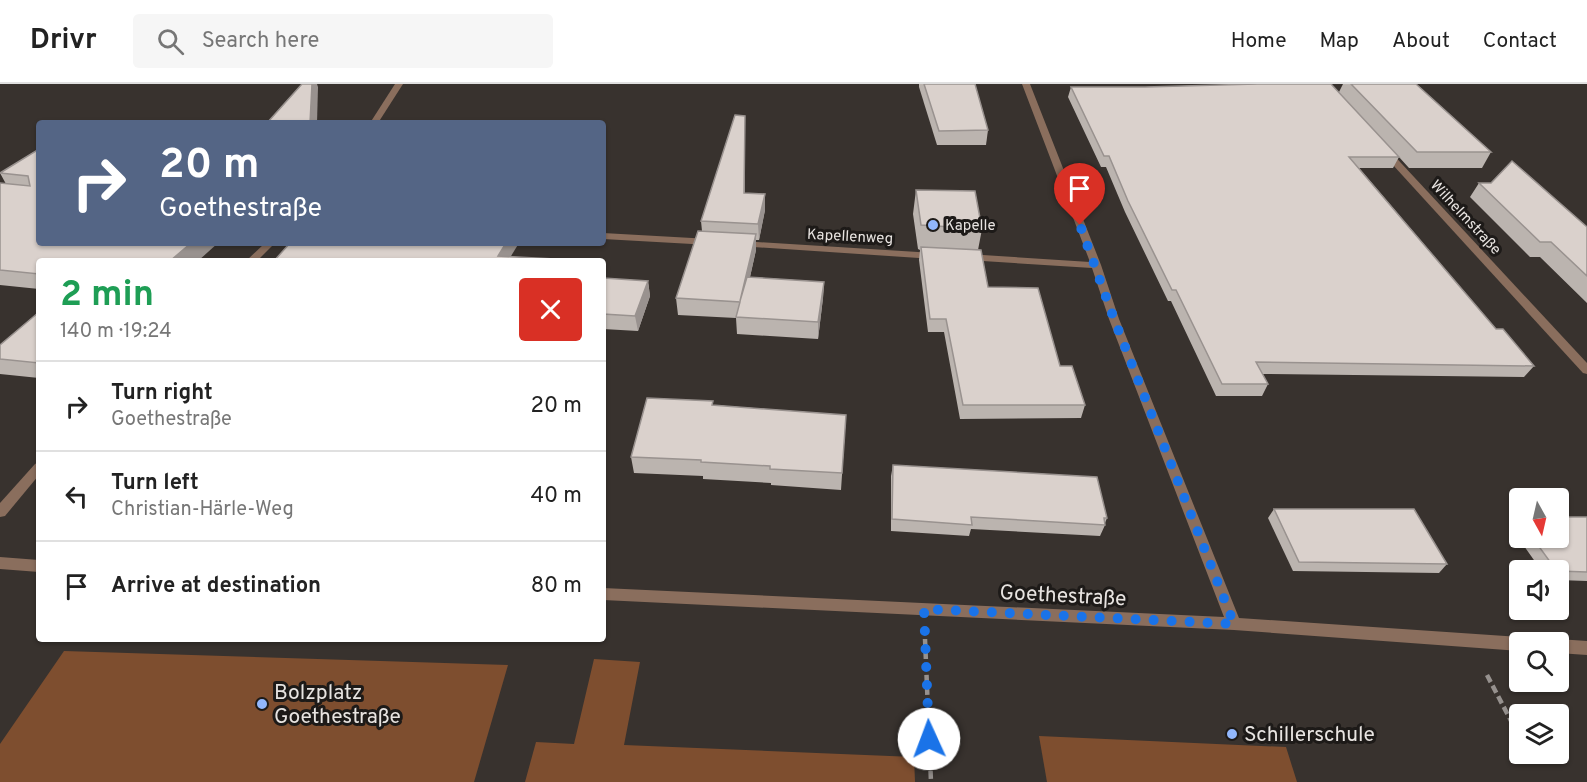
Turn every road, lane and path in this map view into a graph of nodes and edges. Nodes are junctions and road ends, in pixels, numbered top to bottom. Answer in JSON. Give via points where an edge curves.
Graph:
{"nodes":[{"id":1,"x":399,"y":84,"type":"edge"},
{"id":2,"x":1026,"y":84,"type":"edge"},
{"id":3,"x":376,"y":120,"type":"edge"},
{"id":4,"x":1378,"y":144,"type":"edge"},
{"id":5,"x":606,"y":236,"type":"edge"},
{"id":6,"x":720,"y":243,"type":"edge"},
{"id":7,"x":732,"y":244,"type":"edge"},
{"id":8,"x":267,"y":246,"type":"edge"},
{"id":9,"x":943,"y":256,"type":"edge"},
{"id":10,"x":955,"y":257,"type":"edge"},
{"id":11,"x":254,"y":258,"type":"edge"},
{"id":12,"x":1096,"y":265,"type":"junction"},
{"id":13,"x":1587,"y":370,"type":"edge"},
{"id":14,"x":36,"y":470,"type":"edge"},
{"id":15,"x":0,"y":512,"type":"edge"},
{"id":16,"x":0,"y":563,"type":"edge"},
{"id":17,"x":36,"y":566,"type":"edge"},
{"id":18,"x":606,"y":594,"type":"edge"},
{"id":19,"x":924,"y":609,"type":"junction"},
{"id":20,"x":1234,"y":624,"type":"junction"},
{"id":21,"x":1470,"y":642,"type":"junction"},
{"id":22,"x":1509,"y":644,"type":"edge"},
{"id":23,"x":1569,"y":647,"type":"edge"},
{"id":24,"x":1587,"y":648,"type":"edge"},
{"id":25,"x":1509,"y":717,"type":"edge"},
{"id":26,"x":931,"y":782,"type":"edge"}],
"edges":[{"from":1,"to":3,"type":"street"},
{"from":2,"to":12,"type":"street"},
{"from":4,"to":13,"type":"street","name":"Wilhelmstraße"},
{"from":5,"to":6,"type":"street"},
{"from":7,"to":9,"type":"street","name":"Kapellenweg"},
{"from":8,"to":11,"type":"street"},
{"from":10,"to":12,"type":"street"},
{"from":12,"to":20,"type":"street"},
{"from":14,"to":15,"type":"street"},
{"from":16,"to":17,"type":"street"},
{"from":18,"to":19,"type":"street","name":"Goethestraße"},
{"from":19,"to":20,"type":"street","name":"Goethestraße"},
{"from":19,"to":26,"type":"path"},
{"from":20,"to":21,"type":"street","name":"Goethestraße"},
{"from":21,"to":22,"type":"street","name":"Goethestraße"},
{"from":21,"to":25,"type":"path"},
{"from":23,"to":24,"type":"street"}]}
